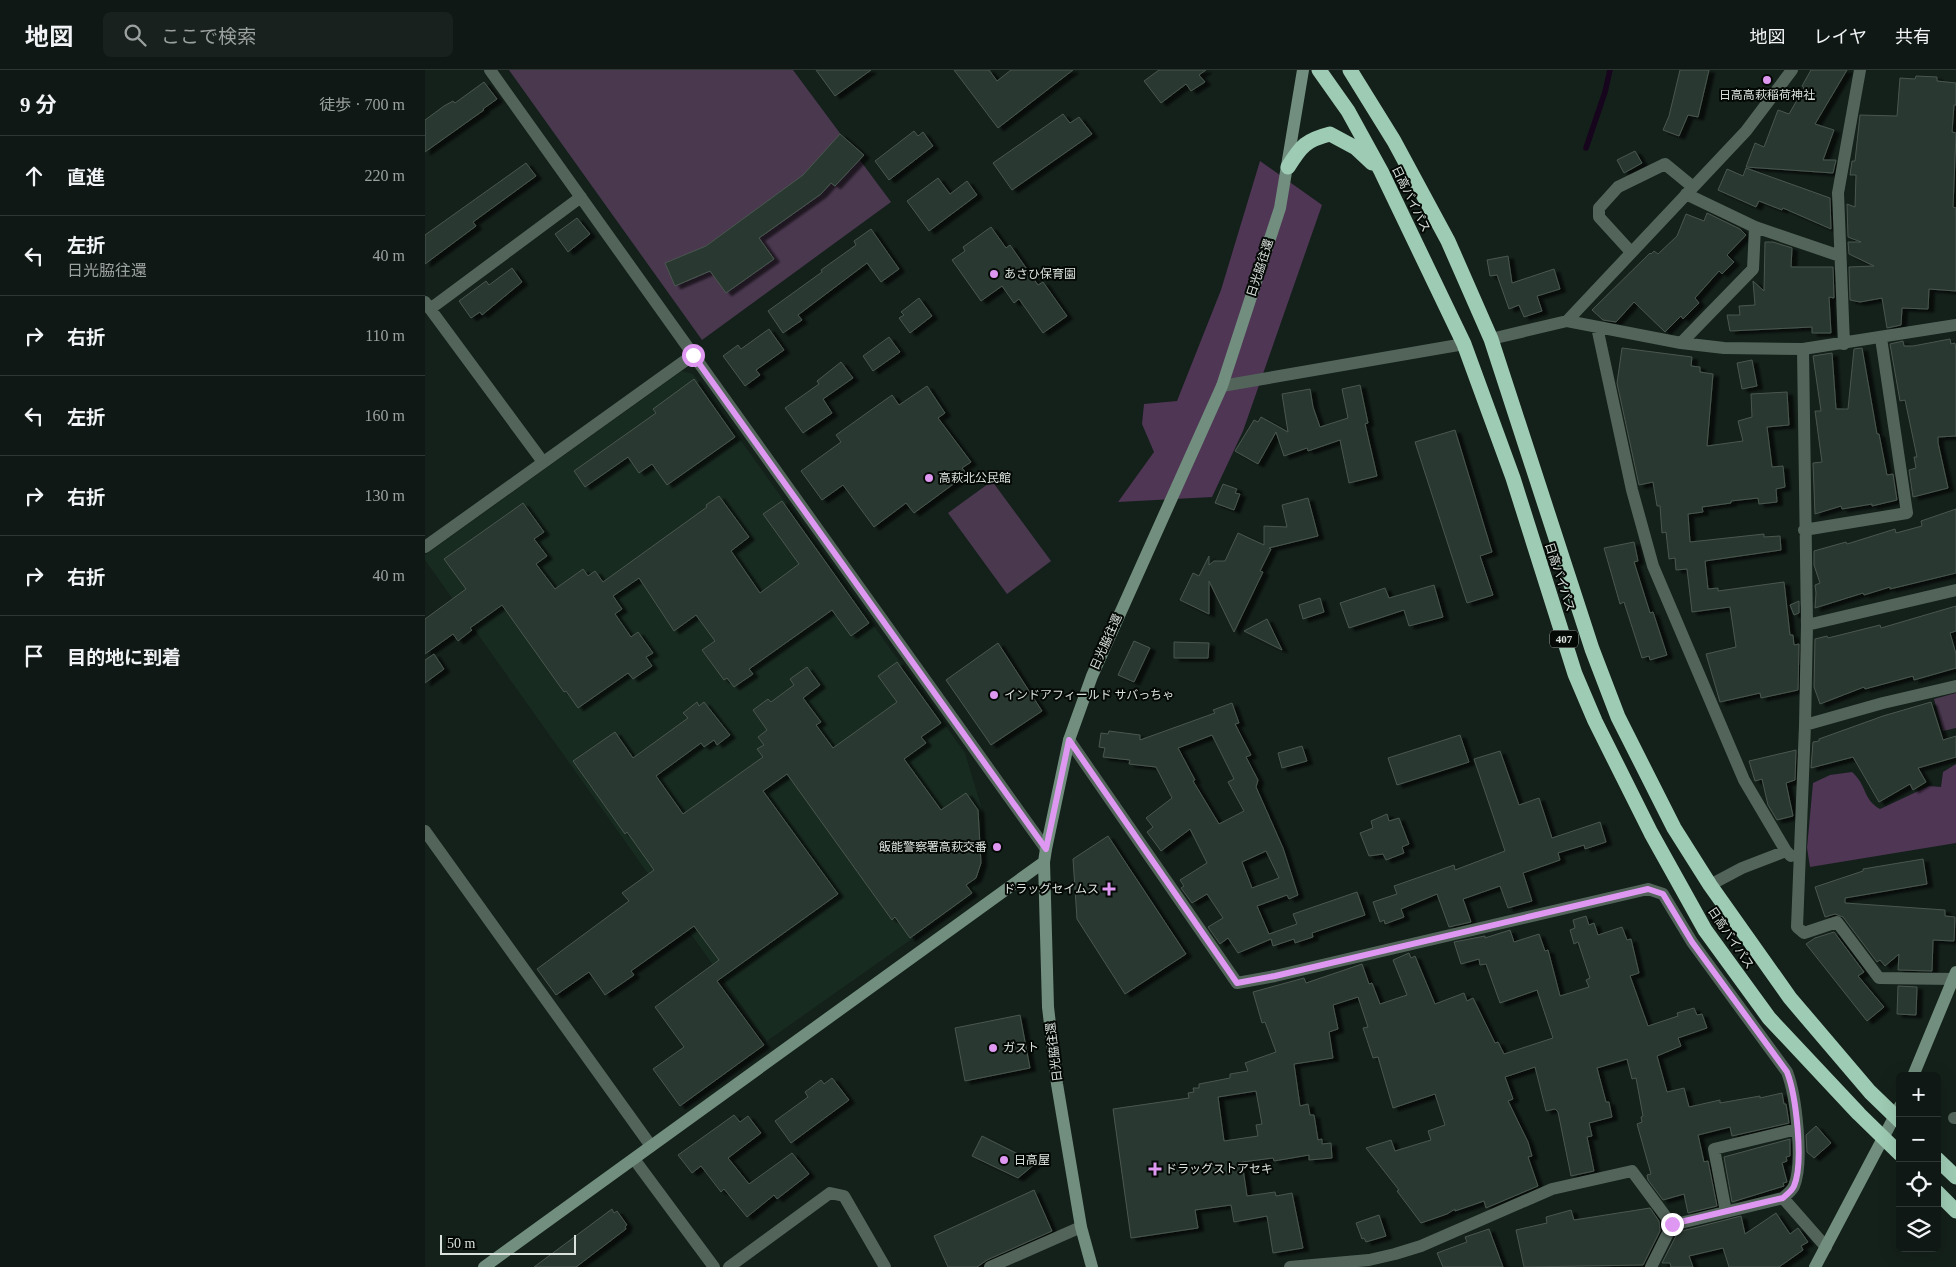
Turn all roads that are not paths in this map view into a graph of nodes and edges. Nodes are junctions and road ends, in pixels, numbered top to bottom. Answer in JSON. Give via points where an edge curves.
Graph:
{"nodes":[{"id":1,"x":490,"y":70,"type":"edge"},
{"id":2,"x":1303,"y":70,"type":"edge"},
{"id":3,"x":1319,"y":70,"type":"edge"},
{"id":4,"x":1350,"y":70,"type":"edge"},
{"id":5,"x":1792,"y":70,"type":"edge"},
{"id":6,"x":1860,"y":70,"type":"edge"},
{"id":7,"x":1288,"y":167,"type":"junction"},
{"id":8,"x":1381,"y":171,"type":"junction"},
{"id":9,"x":1690,"y":190,"type":"junction"},
{"id":10,"x":581,"y":197,"type":"junction"},
{"id":11,"x":1755,"y":226,"type":"junction"},
{"id":12,"x":1631,"y":252,"type":"junction"},
{"id":13,"x":1840,"y":256,"type":"junction"},
{"id":14,"x":427,"y":305,"type":"edge"},
{"id":15,"x":1567,"y":321,"type":"junction"},
{"id":16,"x":1956,"y":325,"type":"edge"},
{"id":17,"x":1597,"y":327,"type":"junction"},
{"id":18,"x":1881,"y":338,"type":"junction"},
{"id":19,"x":1491,"y":339,"type":"junction"},
{"id":20,"x":1464,"y":344,"type":"junction"},
{"id":21,"x":1681,"y":344,"type":"junction"},
{"id":22,"x":1844,"y":344,"type":"junction"},
{"id":23,"x":1803,"y":349,"type":"junction"},
{"id":24,"x":693,"y":355,"type":"junction"},
{"id":25,"x":1222,"y":386,"type":"junction"},
{"id":26,"x":543,"y":462,"type":"junction"},
{"id":27,"x":1805,"y":530,"type":"junction"},
{"id":28,"x":425,"y":547,"type":"edge"},
{"id":29,"x":1956,"y":590,"type":"edge"},
{"id":30,"x":1807,"y":625,"type":"junction"},
{"id":31,"x":1956,"y":686,"type":"edge"},
{"id":32,"x":1805,"y":725,"type":"junction"},
{"id":33,"x":1069,"y":740,"type":"junction"},
{"id":34,"x":425,"y":831,"type":"edge"},
{"id":35,"x":1046,"y":849,"type":"junction"},
{"id":36,"x":1786,"y":851,"type":"junction"},
{"id":37,"x":1044,"y":862,"type":"junction"},
{"id":38,"x":1801,"y":866,"type":"junction"},
{"id":39,"x":1711,"y":885,"type":"junction"},
{"id":40,"x":1955,"y":976,"type":"edge"},
{"id":41,"x":1915,"y":1072,"type":"edge"},
{"id":42,"x":1896,"y":1112,"type":"edge"},
{"id":43,"x":1896,"y":1117,"type":"edge"},
{"id":44,"x":1797,"y":1128,"type":"junction"},
{"id":45,"x":1882,"y":1137,"type":"junction"},
{"id":46,"x":651,"y":1146,"type":"junction"},
{"id":47,"x":1896,"y":1150,"type":"edge"},
{"id":48,"x":634,"y":1159,"type":"junction"},
{"id":49,"x":1940,"y":1162,"type":"edge"},
{"id":50,"x":1956,"y":1177,"type":"edge"},
{"id":51,"x":1941,"y":1196,"type":"edge"},
{"id":52,"x":1783,"y":1198,"type":"junction"},
{"id":53,"x":1956,"y":1211,"type":"edge"},
{"id":54,"x":1725,"y":1212,"type":"junction"},
{"id":55,"x":1672,"y":1224,"type":"junction"},
{"id":56,"x":1081,"y":1227,"type":"junction"},
{"id":57,"x":1826,"y":1247,"type":"junction"},
{"id":58,"x":484,"y":1267,"type":"edge"},
{"id":59,"x":714,"y":1267,"type":"edge"},
{"id":60,"x":729,"y":1267,"type":"edge"},
{"id":61,"x":885,"y":1267,"type":"edge"},
{"id":62,"x":990,"y":1267,"type":"edge"},
{"id":63,"x":1092,"y":1267,"type":"edge"},
{"id":64,"x":1290,"y":1267,"type":"edge"},
{"id":65,"x":1651,"y":1267,"type":"edge"},
{"id":66,"x":1815,"y":1267,"type":"edge"}],
"edges":[{"from":1,"to":10,"type":"street"},
{"from":2,"to":7,"type":"street","name":"日光脇往還"},
{"from":3,"to":8,"type":"highway","name":"日高バイパス","number":"407","via":[[1348,111]]},
{"from":4,"to":19,"type":"highway","name":"日高バイパス","number":"407","via":[[1394,141],[1448,241]]},
{"from":5,"to":9,"type":"street","via":[[1746,131]]},
{"from":6,"to":13,"type":"street","via":[[1838,193]]},
{"from":7,"to":8,"type":"highway","via":[[1299,148],[1312,138],[1330,134],[1356,148]]},
{"from":7,"to":25,"type":"street","name":"日光脇往還","via":[[1280,208]]},
{"from":8,"to":20,"type":"highway","name":"日高バイパス","number":"407"},
{"from":9,"to":11,"type":"street"},
{"from":9,"to":12,"type":"street"},
{"from":9,"to":12,"type":"street","via":[[1665,164],[1618,187],[1599,208],[1599,217]]},
{"from":10,"to":14,"type":"street"},
{"from":10,"to":24,"type":"street"},
{"from":11,"to":13,"type":"street"},
{"from":11,"to":21,"type":"street","via":[[1753,269]]},
{"from":12,"to":15,"type":"street"},
{"from":13,"to":22,"type":"street"},
{"from":14,"to":26,"type":"street"},
{"from":15,"to":17,"type":"street"},
{"from":15,"to":19,"type":"street"},
{"from":16,"to":18,"type":"street"},
{"from":17,"to":21,"type":"street"},
{"from":17,"to":36,"type":"street","via":[[1632,490],[1653,566],[1744,780]]},
{"from":18,"to":22,"type":"street"},
{"from":18,"to":27,"type":"street","via":[[1907,513]]},
{"from":19,"to":39,"type":"highway","name":"日高バイパス","number":"407","via":[[1592,649],[1618,717],[1674,828]]},
{"from":20,"to":25,"type":"street"},
{"from":20,"to":45,"type":"highway","name":"日高バイパス","number":"407","via":[[1513,478],[1575,674],[1651,833],[1705,930],[1769,1018]]},
{"from":21,"to":23,"type":"street"},
{"from":22,"to":23,"type":"street"},
{"from":23,"to":27,"type":"street"},
{"from":24,"to":26,"type":"street"},
{"from":24,"to":35,"type":"street"},
{"from":25,"to":33,"type":"street","name":"日光脇往還","via":[[1091,676]]},
{"from":26,"to":28,"type":"street"},
{"from":27,"to":30,"type":"street"},
{"from":29,"to":30,"type":"street"},
{"from":30,"to":32,"type":"street"},
{"from":31,"to":32,"type":"street"},
{"from":32,"to":38,"type":"street"},
{"from":33,"to":35,"type":"street","name":"日光脇往還"},
{"from":33,"to":44,"type":"street","via":[[1237,983],[1648,889],[1663,894],[1692,942],[1787,1072]]},
{"from":34,"to":46,"type":"street"},
{"from":35,"to":37,"type":"street","name":"日光脇往還"},
{"from":36,"to":38,"type":"street"},
{"from":36,"to":39,"type":"street","via":[[1741,868]]},
{"from":37,"to":46,"type":"street"},
{"from":37,"to":56,"type":"street","name":"日光脇往還","via":[[1048,1007],[1057,1084]]},
{"from":38,"to":40,"type":"street","via":[[1797,927],[1804,933],[1837,922],[1879,978]]},
{"from":39,"to":42,"type":"highway","name":"日高バイパス","number":"407","via":[[1790,998],[1870,1092]]},
{"from":40,"to":41,"type":"street"},
{"from":43,"to":45,"type":"street"},
{"from":44,"to":52,"type":"street","via":[[1797,1173],[1793,1188]]},
{"from":44,"to":54,"type":"street","via":[[1714,1149]]},
{"from":45,"to":47,"type":"highway","name":"日高バイパス","number":"407"},
{"from":45,"to":57,"type":"street"},
{"from":46,"to":48,"type":"street"},
{"from":48,"to":58,"type":"street"},
{"from":48,"to":59,"type":"street"},
{"from":49,"to":50,"type":"highway"},
{"from":51,"to":53,"type":"highway"},
{"from":52,"to":54,"type":"street"},
{"from":52,"to":57,"type":"street"},
{"from":54,"to":55,"type":"street"},
{"from":55,"to":64,"type":"street","via":[[1632,1171],[1552,1189],[1421,1246],[1395,1254],[1369,1260]]},
{"from":55,"to":65,"type":"street"},
{"from":56,"to":62,"type":"street"},
{"from":56,"to":63,"type":"street","name":"日光脇往還"},
{"from":57,"to":66,"type":"street"},
{"from":60,"to":61,"type":"street","via":[[830,1193],[844,1196]]}]}
